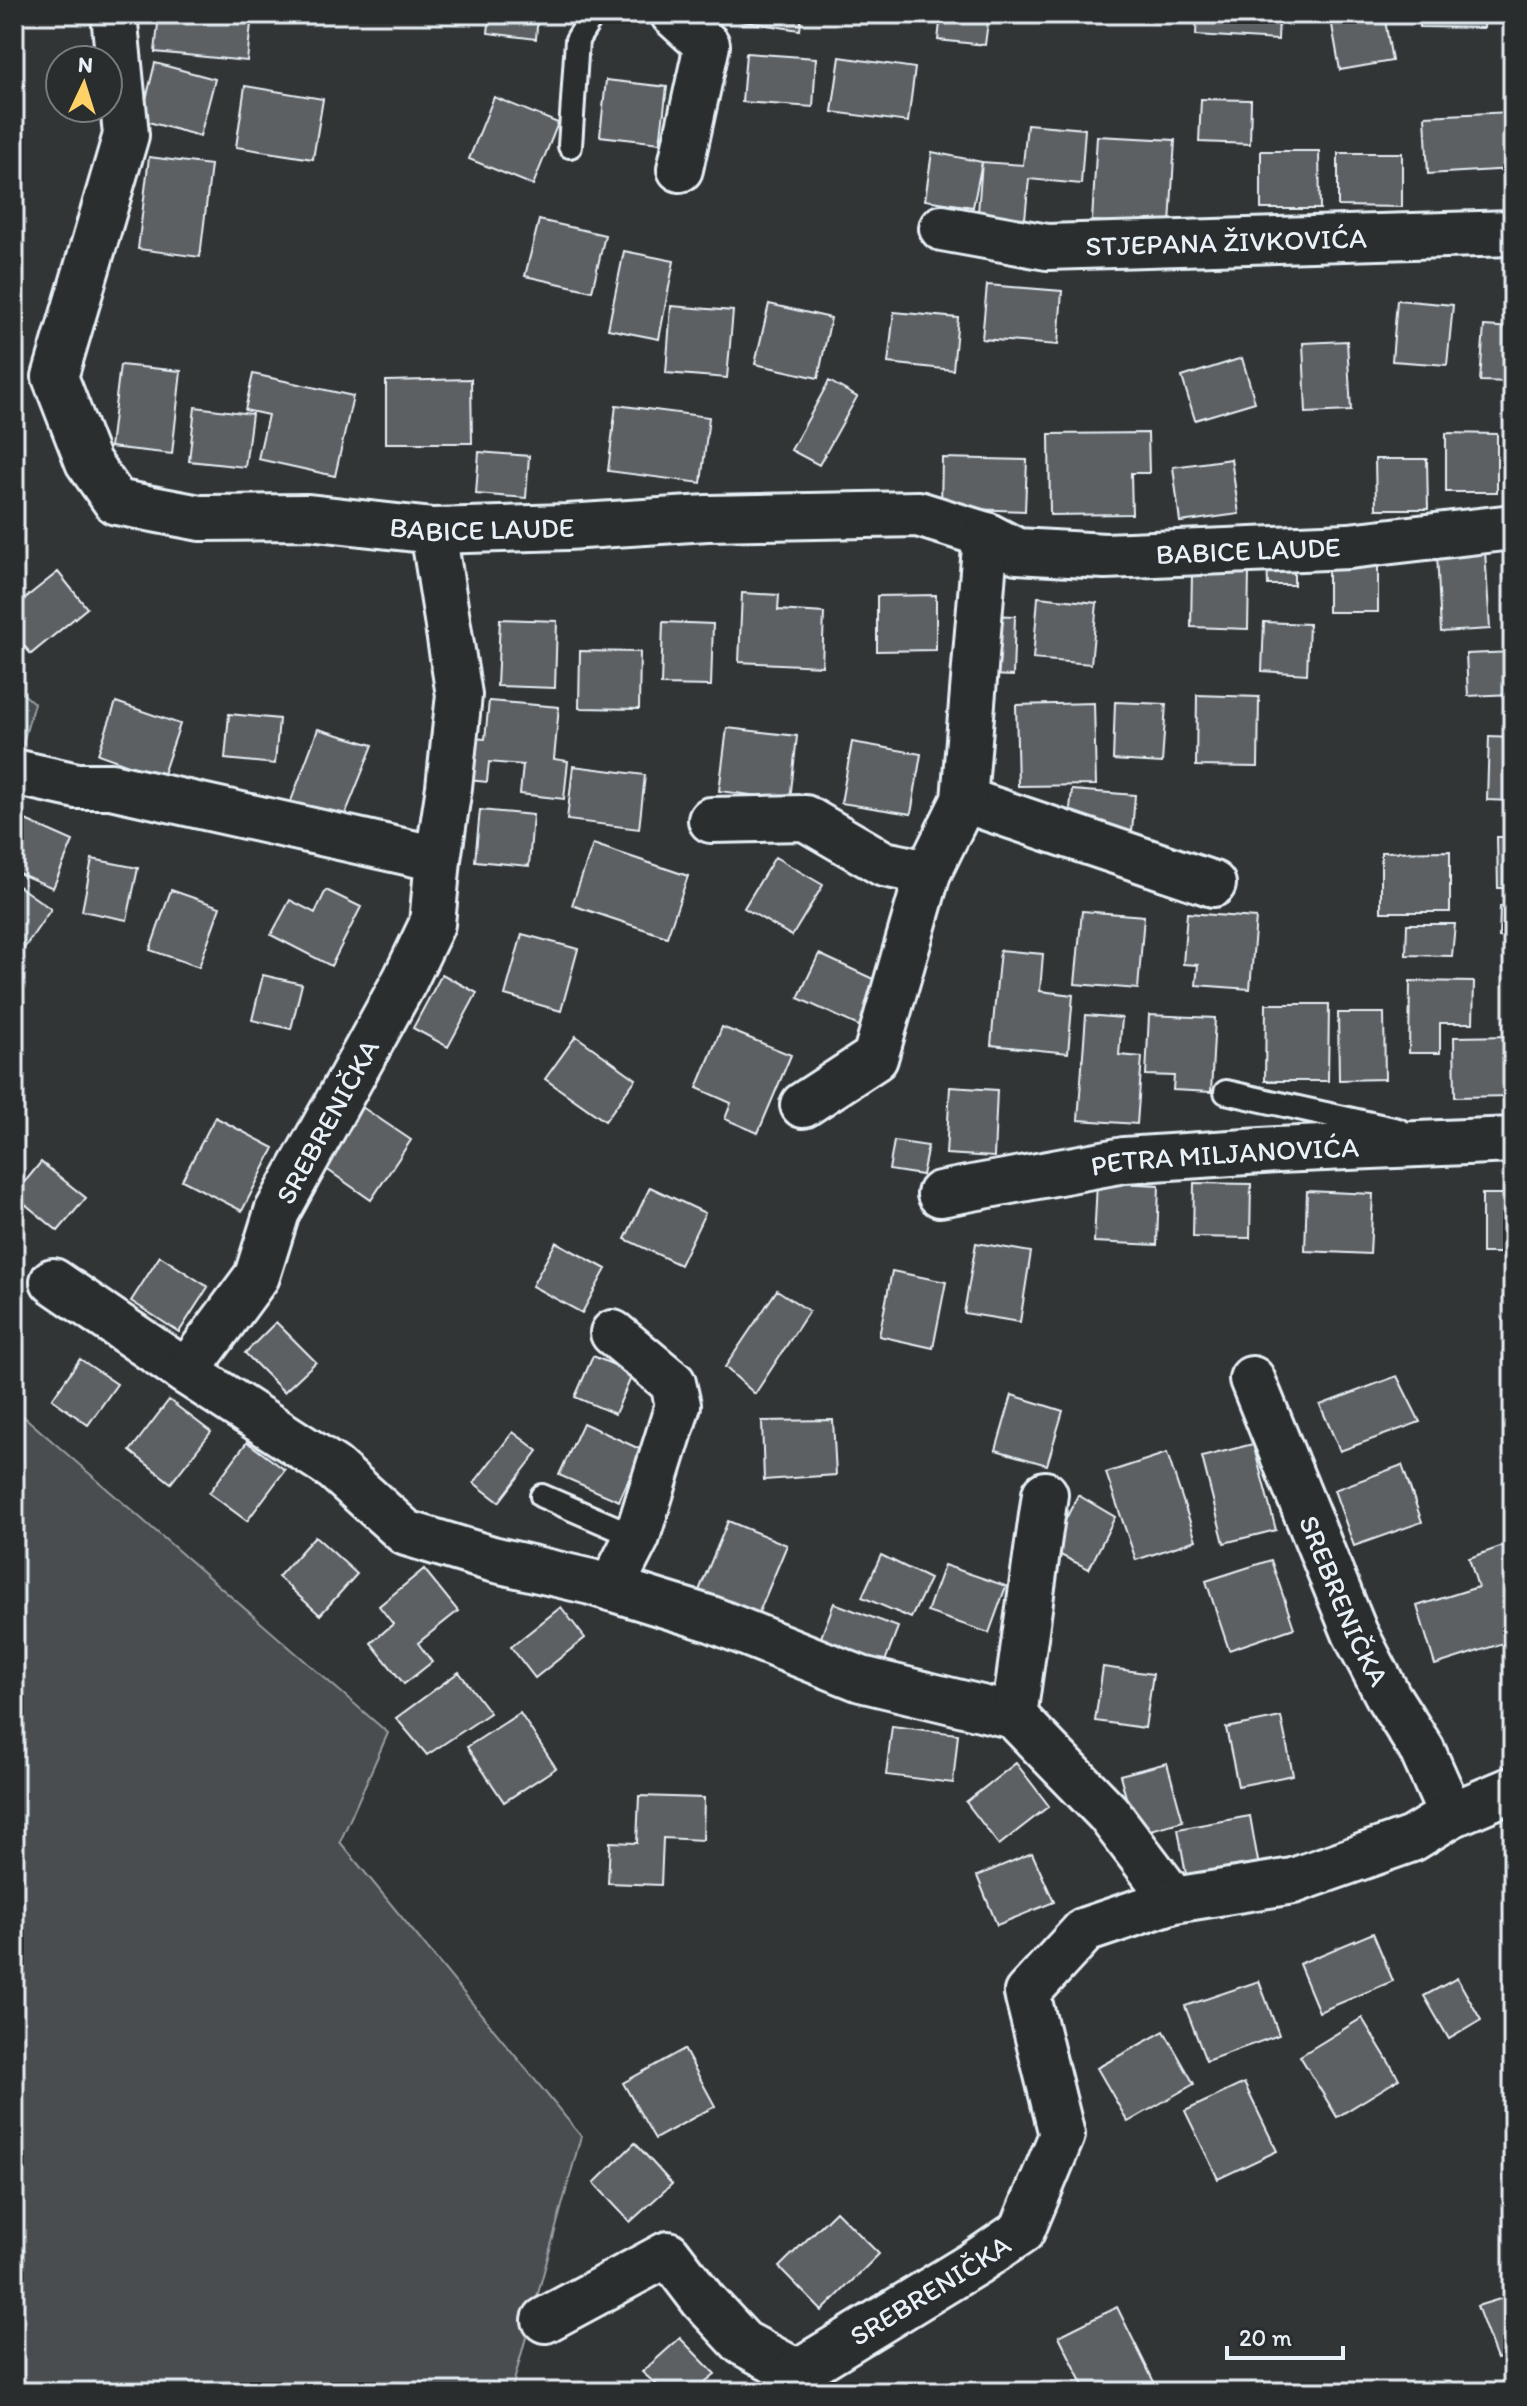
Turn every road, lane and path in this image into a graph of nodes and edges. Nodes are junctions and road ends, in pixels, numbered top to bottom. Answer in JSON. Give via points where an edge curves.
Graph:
{"nodes":[{"id":1,"x":114,"y":14,"type":"edge"},
{"id":2,"x":596,"y":14,"type":"edge"},
{"id":3,"x":673,"y":14,"type":"edge"},
{"id":4,"x":570,"y":146,"type":"dead end"},
{"id":5,"x":680,"y":169,"type":"dead end"},
{"id":6,"x":942,"y":228,"type":"dead end"},
{"id":7,"x":1513,"y":233,"type":"edge"},
{"id":8,"x":1513,"y":527,"type":"edge"},
{"id":9,"x":433,"y":531,"type":"junction"},
{"id":10,"x":986,"y":535,"type":"junction"},
{"id":11,"x":14,"y":772,"type":"edge"},
{"id":12,"x":964,"y":800,"type":"junction"},
{"id":13,"x":711,"y":820,"type":"dead end"},
{"id":14,"x":438,"y":859,"type":"junction"},
{"id":15,"x":928,"y":873,"type":"junction"},
{"id":16,"x":1213,"y":884,"type":"dead end"},
{"id":17,"x":1226,"y":1092,"type":"dead end"},
{"id":18,"x":803,"y":1105,"type":"dead end"},
{"id":19,"x":1513,"y":1140,"type":"edge"},
{"id":20,"x":1453,"y":1142,"type":"junction"},
{"id":21,"x":940,"y":1194,"type":"dead end"},
{"id":22,"x":53,"y":1281,"type":"dead end"},
{"id":23,"x":613,"y":1333,"type":"dead end"},
{"id":24,"x":186,"y":1372,"type":"junction"},
{"id":25,"x":1252,"y":1379,"type":"dead end"},
{"id":26,"x":1045,"y":1494,"type":"dead end"},
{"id":27,"x":542,"y":1496,"type":"dead end"},
{"id":28,"x":637,"y":1537,"type":"junction"},
{"id":29,"x":611,"y":1588,"type":"junction"},
{"id":30,"x":1014,"y":1716,"type":"junction"},
{"id":31,"x":1513,"y":1789,"type":"edge"},
{"id":32,"x":1451,"y":1815,"type":"junction"},
{"id":33,"x":1174,"y":1900,"type":"junction"},
{"id":34,"x":545,"y":2320,"type":"dead end"},
{"id":35,"x":804,"y":2382,"type":"edge"}],
"edges":[{"from":1,"to":9,"type":"street","name":"BABICE LAUDE","via":[[126,135],[55,377],[88,462],[116,502],[200,518],[308,517]]},
{"from":2,"to":4,"type":"lane","via":[[577,40]]},
{"from":3,"to":5,"type":"street","via":[[707,45]]},
{"from":6,"to":7,"type":"street","name":"STJEPANA ŽIVKOVIĆA","via":[[1047,247]]},
{"from":8,"to":10,"type":"street","name":"BABICE LAUDE","via":[[1349,546],[1105,556],[1017,551]]},
{"from":9,"to":10,"type":"street","name":"BABICE LAUDE","via":[[918,514]]},
{"from":9,"to":14,"type":"street","name":"SREBRENIČKA","via":[[459,695]]},
{"from":10,"to":12,"type":"street"},
{"from":11,"to":14,"type":"street","via":[[77,786],[111,786]]},
{"from":12,"to":15,"type":"street"},
{"from":12,"to":16,"type":"street"},
{"from":13,"to":15,"type":"street","via":[[805,818],[884,864]]},
{"from":14,"to":24,"type":"street","name":"SREBRENIČKA","via":[[432,924],[405,980],[277,1212],[257,1276]]},
{"from":15,"to":18,"type":"street","via":[[875,1058]]},
{"from":17,"to":20,"type":"lane"},
{"from":19,"to":20,"type":"street","name":"PETRA MILJANOVIĆA"},
{"from":20,"to":21,"type":"street","name":"PETRA MILJANOVIĆA","via":[[1124,1160]]},
{"from":22,"to":24,"type":"street"},
{"from":23,"to":28,"type":"street","via":[[673,1383],[678,1405]]},
{"from":24,"to":29,"type":"street","via":[[334,1468],[406,1533]]},
{"from":25,"to":32,"type":"street","name":"SREBRENIČKA","via":[[1355,1633],[1422,1750]]},
{"from":26,"to":30,"type":"street"},
{"from":27,"to":28,"type":"lane"},
{"from":28,"to":29,"type":"street"},
{"from":29,"to":30,"type":"street","via":[[711,1619],[861,1679]]},
{"from":30,"to":33,"type":"street","via":[[1108,1813]]},
{"from":31,"to":32,"type":"street","name":"SREBRENIČKA"},
{"from":32,"to":33,"type":"street","name":"SREBRENIČKA","via":[[1412,1839],[1293,1881]]},
{"from":33,"to":35,"type":"street","name":"SREBRENIČKA","via":[[1085,1930],[1027,1993],[1062,2135],[1022,2231]]},
{"from":34,"to":35,"type":"street","name":"SREBRENIČKA","via":[[668,2254],[743,2343]]}]}
